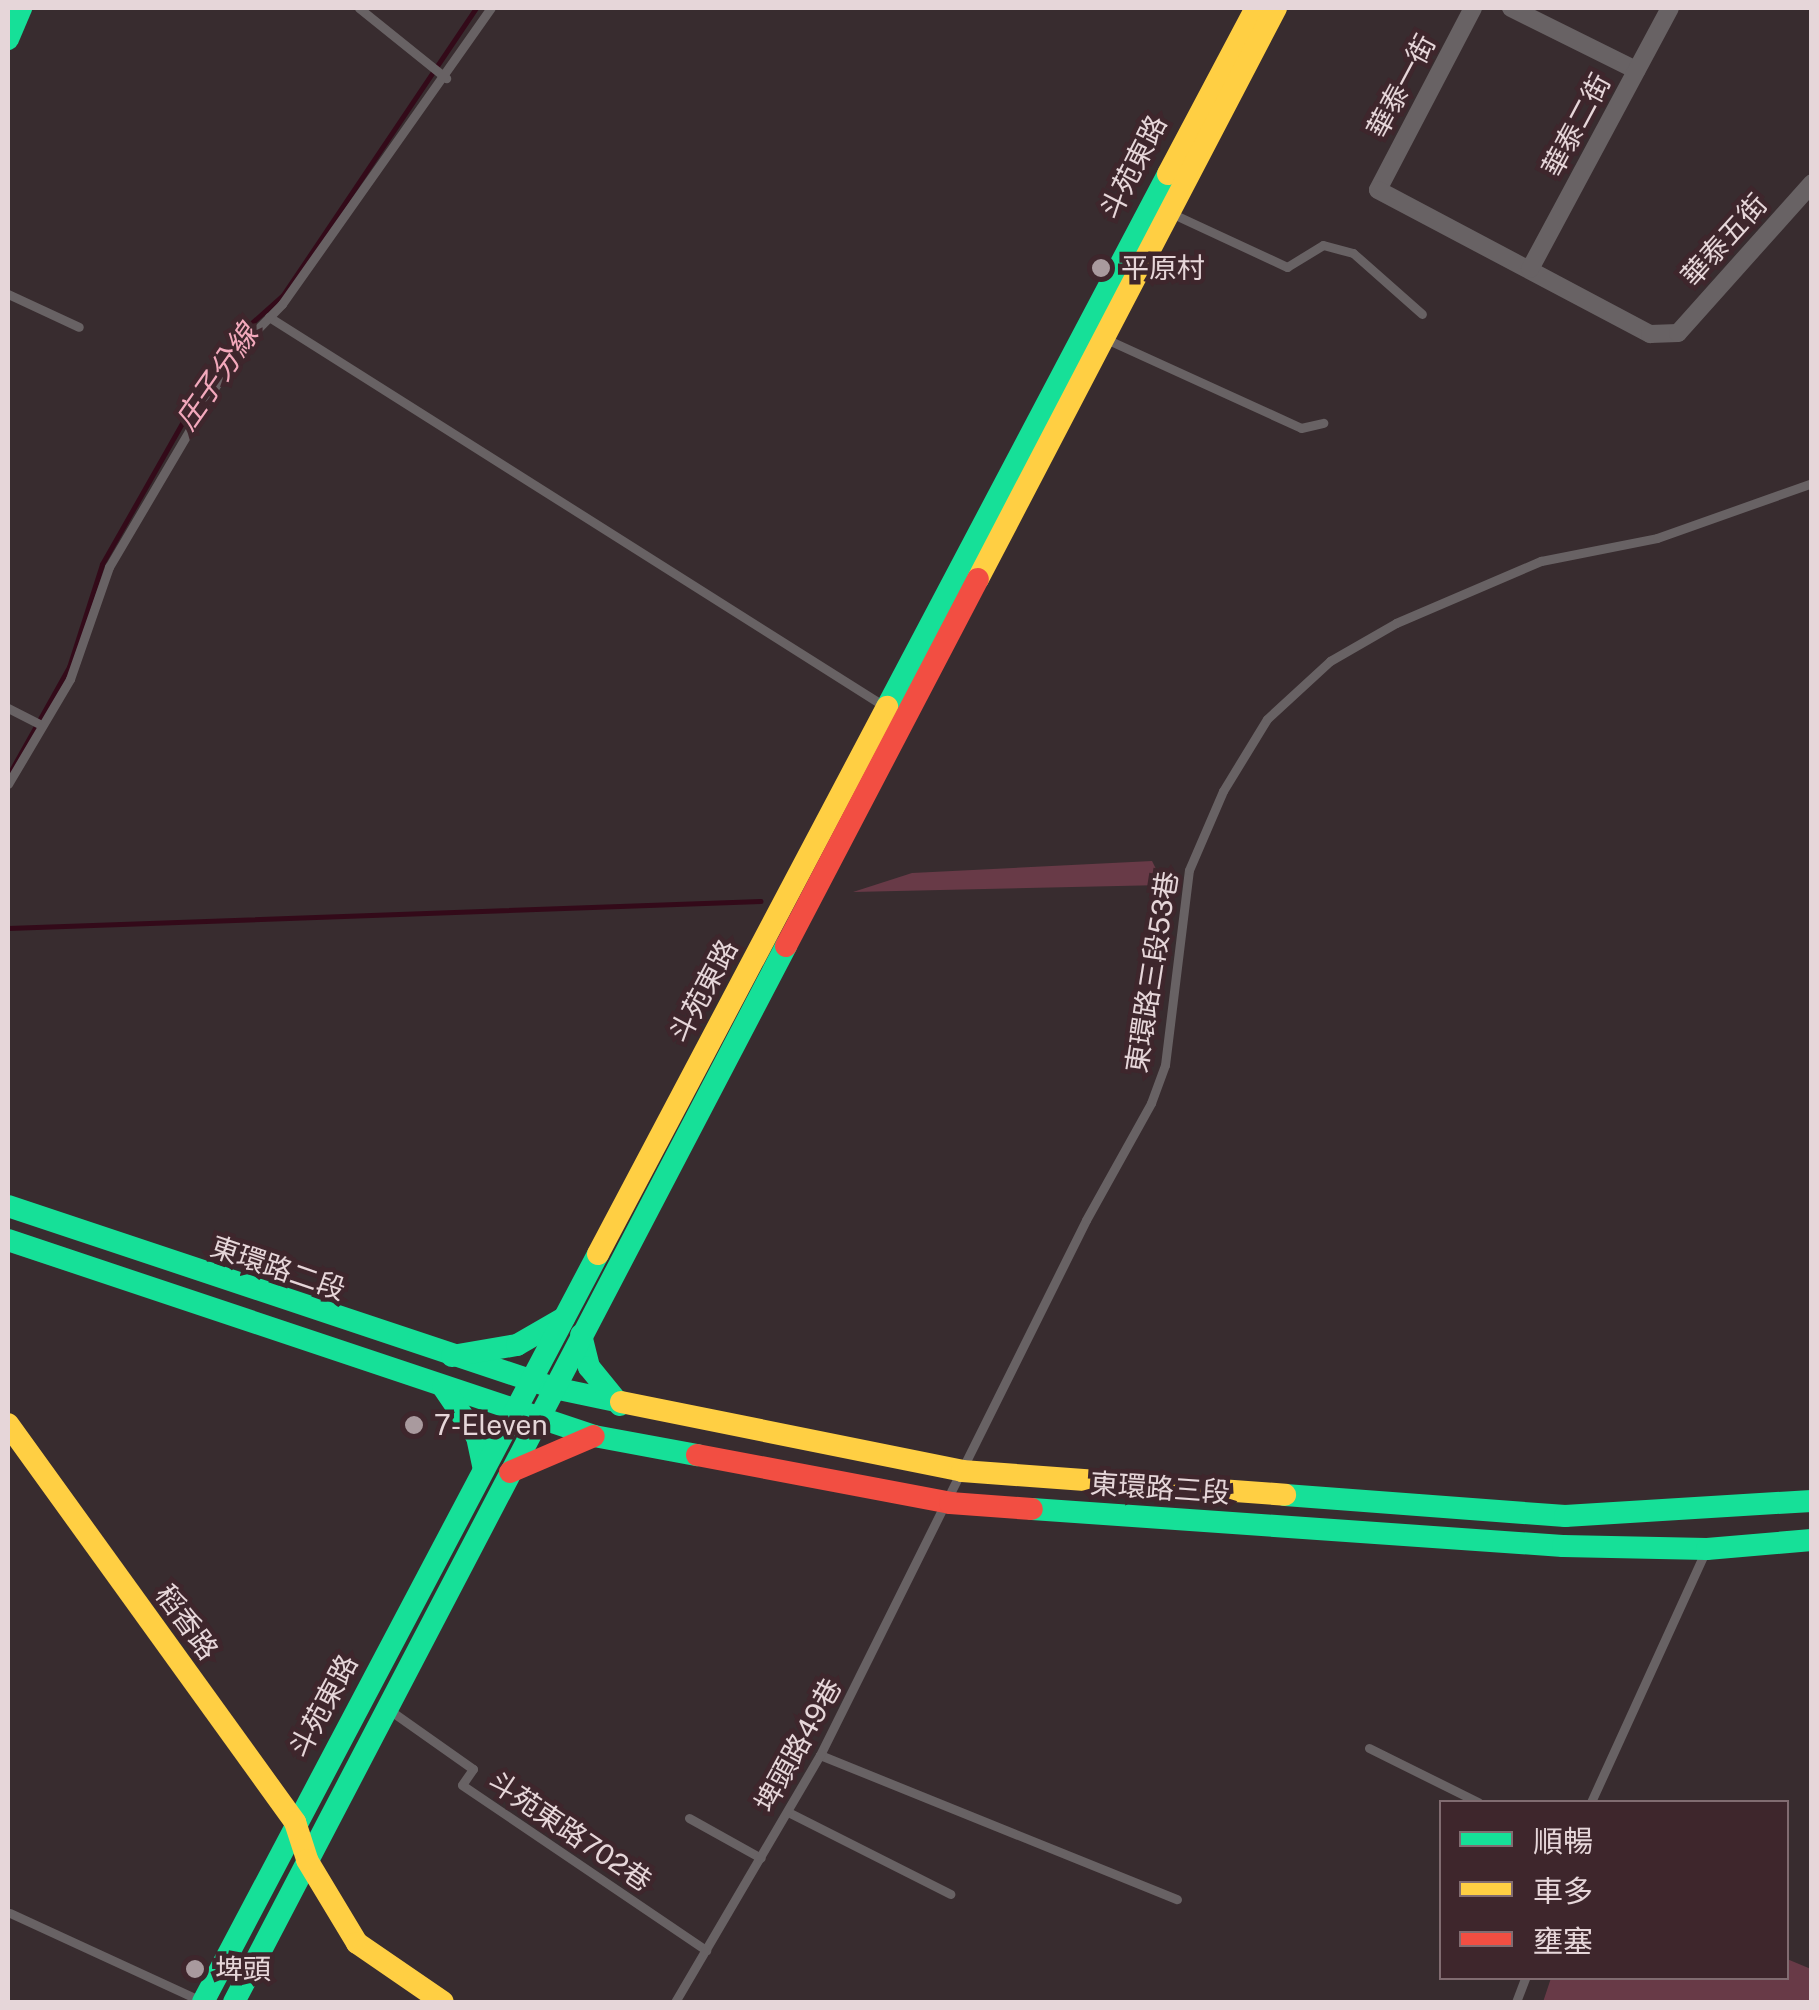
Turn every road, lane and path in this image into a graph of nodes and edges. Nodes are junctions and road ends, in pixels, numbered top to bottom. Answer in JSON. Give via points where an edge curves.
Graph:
{"nodes":[{"id":1,"x":21,"y":8,"type":"edge"},
{"id":2,"x":359,"y":8,"type":"edge"},
{"id":3,"x":491,"y":8,"type":"edge"},
{"id":4,"x":1256,"y":8,"type":"edge"},
{"id":5,"x":1276,"y":8,"type":"edge"},
{"id":6,"x":1474,"y":8,"type":"edge"},
{"id":7,"x":1512,"y":8,"type":"edge"},
{"id":8,"x":1670,"y":8,"type":"edge"},
{"id":9,"x":372,"y":12,"type":"edge"},
{"id":10,"x":8,"y":39,"type":"edge"},
{"id":11,"x":1636,"y":70,"type":"junction"},
{"id":12,"x":446,"y":78,"type":"junction"},
{"id":13,"x":1812,"y":184,"type":"edge"},
{"id":14,"x":1170,"y":213,"type":"junction"},
{"id":15,"x":1530,"y":269,"type":"junction"},
{"id":16,"x":8,"y":294,"type":"edge"},
{"id":17,"x":1422,"y":314,"type":"dead end"},
{"id":18,"x":269,"y":317,"type":"junction"},
{"id":19,"x":79,"y":327,"type":"dead end"},
{"id":20,"x":1105,"y":339,"type":"junction"},
{"id":21,"x":1323,"y":423,"type":"dead end"},
{"id":22,"x":1812,"y":483,"type":"edge"},
{"id":23,"x":8,"y":708,"type":"edge"},
{"id":24,"x":886,"y":708,"type":"junction"},
{"id":25,"x":42,"y":725,"type":"junction"},
{"id":26,"x":8,"y":784,"type":"edge"},
{"id":27,"x":8,"y":1206,"type":"edge"},
{"id":28,"x":8,"y":1240,"type":"edge"},
{"id":29,"x":564,"y":1318,"type":"junction"},
{"id":30,"x":581,"y":1335,"type":"junction"},
{"id":31,"x":452,"y":1356,"type":"junction"},
{"id":32,"x":531,"y":1381,"type":"junction"},
{"id":33,"x":443,"y":1387,"type":"junction"},
{"id":34,"x":554,"y":1388,"type":"junction"},
{"id":35,"x":620,"y":1405,"type":"junction"},
{"id":36,"x":515,"y":1409,"type":"junction"},
{"id":37,"x":539,"y":1418,"type":"junction"},
{"id":38,"x":8,"y":1424,"type":"edge"},
{"id":39,"x":594,"y":1436,"type":"junction"},
{"id":40,"x":484,"y":1470,"type":"junction"},
{"id":41,"x":962,"y":1471,"type":"junction"},
{"id":42,"x":510,"y":1472,"type":"junction"},
{"id":43,"x":1812,"y":1501,"type":"edge"},
{"id":44,"x":950,"y":1503,"type":"junction"},
{"id":45,"x":1812,"y":1540,"type":"edge"},
{"id":46,"x":1706,"y":1549,"type":"junction"},
{"id":47,"x":387,"y":1708,"type":"junction"},
{"id":48,"x":1368,"y":1748,"type":"dead end"},
{"id":49,"x":820,"y":1755,"type":"junction"},
{"id":50,"x":1474,"y":1800,"type":"edge"},
{"id":51,"x":1593,"y":1800,"type":"edge"},
{"id":52,"x":788,"y":1812,"type":"junction"},
{"id":53,"x":688,"y":1818,"type":"dead end"},
{"id":54,"x":295,"y":1822,"type":"junction"},
{"id":55,"x":761,"y":1858,"type":"junction"},
{"id":56,"x":307,"y":1860,"type":"junction"},
{"id":57,"x":950,"y":1894,"type":"dead end"},
{"id":58,"x":1177,"y":1898,"type":"dead end"},
{"id":59,"x":10,"y":1913,"type":"edge"},
{"id":60,"x":706,"y":1950,"type":"junction"},
{"id":61,"x":203,"y":2002,"type":"edge"},
{"id":62,"x":234,"y":2002,"type":"edge"},
{"id":63,"x":443,"y":2002,"type":"edge"},
{"id":64,"x":675,"y":2002,"type":"edge"}],
"edges":[{"from":1,"to":10,"type":"main road"},
{"from":2,"to":9,"type":"lane"},
{"from":3,"to":12,"type":"lane"},
{"from":4,"to":24,"type":"main road","name":"斗苑東路"},
{"from":5,"to":14,"type":"main road","name":"斗苑東路"},
{"from":6,"to":15,"type":"street","name":"華泰一街","via":[[1378,190]]},
{"from":7,"to":11,"type":"street"},
{"from":8,"to":11,"type":"street","name":"華泰二街"},
{"from":9,"to":12,"type":"lane"},
{"from":11,"to":15,"type":"street","name":"華泰二街"},
{"from":12,"to":18,"type":"lane"},
{"from":13,"to":15,"type":"street","name":"華泰五街","via":[[1678,333],[1650,334]]},
{"from":14,"to":17,"type":"lane","via":[[1287,267],[1323,245],[1353,252]]},
{"from":14,"to":20,"type":"main road","name":"斗苑東路"},
{"from":16,"to":19,"type":"lane"},
{"from":18,"to":24,"type":"lane"},
{"from":18,"to":25,"type":"lane","via":[[236,351],[109,567],[76,666]]},
{"from":20,"to":21,"type":"lane","via":[[1301,428]]},
{"from":20,"to":30,"type":"main road","name":"斗苑東路"},
{"from":22,"to":41,"type":"lane","name":"東環路三段53巷","via":[[1658,538],[1541,561],[1414,616],[1330,662],[1268,718],[1224,791],[1189,870],[1165,1064],[1151,1103]]},
{"from":23,"to":25,"type":"lane"},
{"from":24,"to":29,"type":"main road","name":"斗苑東路"},
{"from":25,"to":26,"type":"lane"},
{"from":27,"to":31,"type":"main road","name":"東環路二段"},
{"from":28,"to":33,"type":"main road"},
{"from":29,"to":31,"type":"main road","via":[[517,1345]]},
{"from":29,"to":32,"type":"main road","name":"斗苑東路"},
{"from":30,"to":34,"type":"main road","name":"斗苑東路"},
{"from":30,"to":35,"type":"main road","via":[[590,1367]]},
{"from":31,"to":32,"type":"main road","name":"東環路二段"},
{"from":32,"to":34,"type":"main road","name":"東環路三段"},
{"from":32,"to":36,"type":"main road","name":"斗苑東路"},
{"from":33,"to":36,"type":"main road"},
{"from":33,"to":40,"type":"main road","via":[[477,1437]]},
{"from":34,"to":35,"type":"main road","name":"東環路三段"},
{"from":34,"to":37,"type":"main road","name":"斗苑東路"},
{"from":35,"to":41,"type":"main road","name":"東環路三段"},
{"from":36,"to":37,"type":"main road","name":"東環路三段"},
{"from":36,"to":40,"type":"main road","name":"斗苑東路"},
{"from":37,"to":39,"type":"main road","name":"東環路三段"},
{"from":37,"to":42,"type":"main road","name":"斗苑東路"},
{"from":38,"to":54,"type":"main road","name":"稻香路"},
{"from":39,"to":42,"type":"main road"},
{"from":39,"to":44,"type":"main road","name":"東環路三段"},
{"from":40,"to":54,"type":"main road","name":"斗苑東路"},
{"from":41,"to":43,"type":"main road","name":"東環路三段","via":[[1565,1516]]},
{"from":41,"to":44,"type":"lane","name":"東環路三段53巷"},
{"from":42,"to":47,"type":"main road","name":"斗苑東路"},
{"from":44,"to":46,"type":"main road","name":"東環路三段","via":[[1563,1546]]},
{"from":44,"to":49,"type":"lane","name":"埤頭路49巷"},
{"from":45,"to":46,"type":"main road","name":"東環路三段"},
{"from":46,"to":51,"type":"lane"},
{"from":47,"to":56,"type":"main road","name":"斗苑東路"},
{"from":47,"to":60,"type":"lane","name":"斗苑東路702巷","via":[[473,1769],[462,1785]]},
{"from":48,"to":50,"type":"lane"},
{"from":49,"to":52,"type":"lane","name":"埤頭路49巷"},
{"from":49,"to":58,"type":"lane"},
{"from":52,"to":55,"type":"lane","name":"埤頭路49巷"},
{"from":52,"to":57,"type":"lane"},
{"from":53,"to":55,"type":"lane"},
{"from":54,"to":56,"type":"main road","name":"稻香路"},
{"from":54,"to":61,"type":"main road","name":"斗苑東路"},
{"from":55,"to":60,"type":"lane","name":"埤頭路49巷"},
{"from":56,"to":62,"type":"main road","name":"斗苑東路"},
{"from":56,"to":63,"type":"main road","name":"稻香路","via":[[357,1943]]},
{"from":59,"to":61,"type":"lane"},
{"from":60,"to":64,"type":"lane","name":"埤頭路49巷"}]}
